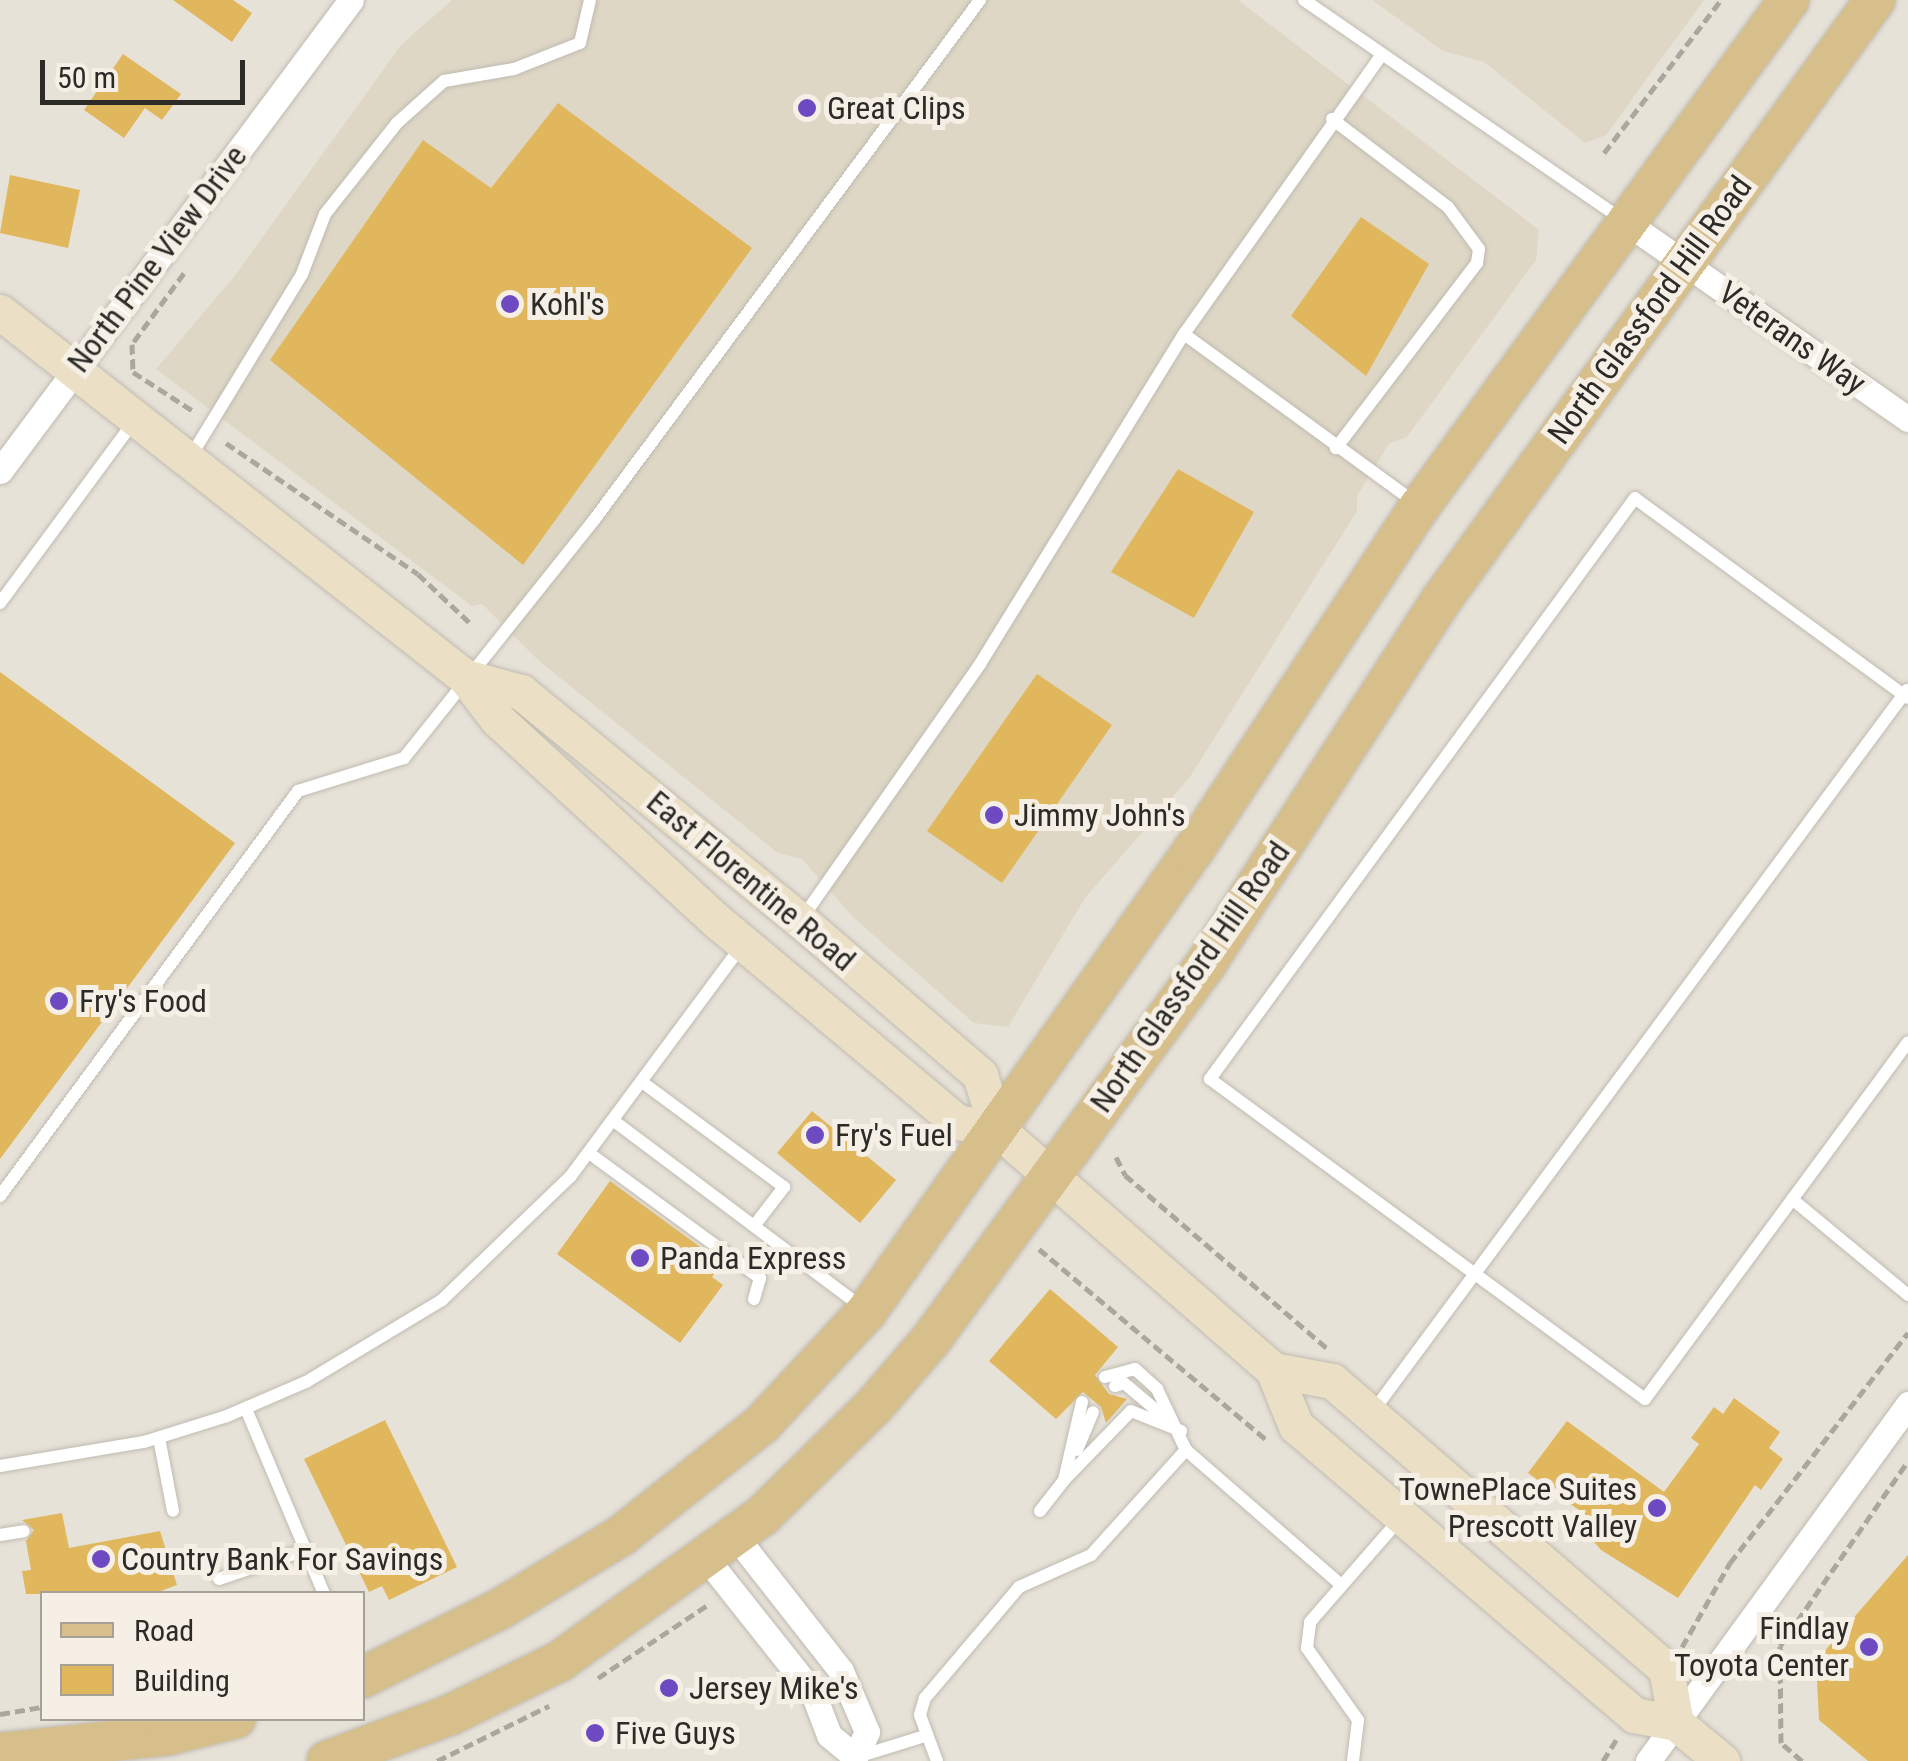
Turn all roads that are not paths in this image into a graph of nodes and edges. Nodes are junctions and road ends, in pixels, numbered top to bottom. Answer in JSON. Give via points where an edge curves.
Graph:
{"nodes":[{"id":1,"x":351,"y":0,"type":"edge"},
{"id":2,"x":590,"y":0,"type":"edge"},
{"id":3,"x":980,"y":0,"type":"edge"},
{"id":4,"x":1304,"y":0,"type":"edge"},
{"id":5,"x":1789,"y":0,"type":"edge"},
{"id":6,"x":1875,"y":0,"type":"edge"},
{"id":7,"x":1381,"y":56,"type":"junction"},
{"id":8,"x":1332,"y":119,"type":"junction"},
{"id":9,"x":1627,"y":223,"type":"junction"},
{"id":10,"x":1684,"y":262,"type":"junction"},
{"id":11,"x":0,"y":312,"type":"edge"},
{"id":12,"x":1184,"y":334,"type":"junction"},
{"id":13,"x":76,"y":367,"type":"junction"},
{"id":14,"x":138,"y":415,"type":"junction"},
{"id":15,"x":1908,"y":419,"type":"edge"},
{"id":16,"x":1336,"y":448,"type":"junction"},
{"id":17,"x":191,"y":456,"type":"junction"},
{"id":18,"x":0,"y":471,"type":"edge"},
{"id":19,"x":1420,"y":506,"type":"junction"},
{"id":20,"x":0,"y":603,"type":"edge"},
{"id":21,"x":465,"y":677,"type":"junction"},
{"id":22,"x":1906,"y":694,"type":"edge"},
{"id":23,"x":800,"y":920,"type":"junction"},
{"id":24,"x":744,"y":944,"type":"junction"},
{"id":25,"x":1908,"y":1042,"type":"edge"},
{"id":26,"x":642,"y":1082,"type":"junction"},
{"id":27,"x":614,"y":1121,"type":"junction"},
{"id":28,"x":997,"y":1128,"type":"junction"},
{"id":29,"x":588,"y":1153,"type":"junction"},
{"id":30,"x":1050,"y":1174,"type":"junction"},
{"id":31,"x":0,"y":1196,"type":"edge"},
{"id":32,"x":1792,"y":1199,"type":"junction"},
{"id":33,"x":754,"y":1226,"type":"junction"},
{"id":34,"x":1475,"y":1274,"type":"junction"},
{"id":35,"x":1908,"y":1295,"type":"edge"},
{"id":36,"x":754,"y":1299,"type":"dead end"},
{"id":37,"x":867,"y":1311,"type":"junction"},
{"id":38,"x":1273,"y":1370,"type":"junction"},
{"id":39,"x":1110,"y":1381,"type":"dead end"},
{"id":40,"x":1908,"y":1404,"type":"edge"},
{"id":41,"x":1088,"y":1407,"type":"dead end"},
{"id":42,"x":246,"y":1409,"type":"junction"},
{"id":43,"x":1370,"y":1414,"type":"junction"},
{"id":44,"x":1180,"y":1431,"type":"junction"},
{"id":45,"x":159,"y":1438,"type":"junction"},
{"id":46,"x":1186,"y":1450,"type":"junction"},
{"id":47,"x":0,"y":1466,"type":"edge"},
{"id":48,"x":1064,"y":1480,"type":"junction"},
{"id":49,"x":173,"y":1511,"type":"dead end"},
{"id":50,"x":1040,"y":1511,"type":"dead end"},
{"id":51,"x":1402,"y":1517,"type":"junction"},
{"id":52,"x":24,"y":1532,"type":"dead end"},
{"id":53,"x":0,"y":1535,"type":"edge"},
{"id":54,"x":721,"y":1547,"type":"junction"},
{"id":55,"x":305,"y":1550,"type":"junction"},
{"id":56,"x":219,"y":1579,"type":"dead end"},
{"id":57,"x":1339,"y":1583,"type":"junction"},
{"id":58,"x":323,"y":1591,"type":"edge"},
{"id":59,"x":365,"y":1677,"type":"edge"},
{"id":60,"x":224,"y":1721,"type":"edge"},
{"id":61,"x":1676,"y":1723,"type":"junction"},
{"id":62,"x":925,"y":1736,"type":"junction"},
{"id":63,"x":0,"y":1753,"type":"edge"},
{"id":64,"x":855,"y":1759,"type":"edge"},
{"id":65,"x":327,"y":1761,"type":"edge"},
{"id":66,"x":937,"y":1761,"type":"edge"},
{"id":67,"x":1354,"y":1761,"type":"edge"},
{"id":68,"x":1648,"y":1761,"type":"edge"},
{"id":69,"x":1722,"y":1761,"type":"edge"}],
"edges":[{"from":1,"to":13,"type":"street","name":"North Pine View Drive"},
{"from":2,"to":17,"type":"lane","via":[[580,43],[514,69],[444,81],[396,123],[325,214],[302,274]]},
{"from":3,"to":21,"type":"lane","via":[[594,520]]},
{"from":4,"to":7,"type":"lane"},
{"from":5,"to":9,"type":"main road"},
{"from":6,"to":10,"type":"main road","name":"North Glassford Hill Road"},
{"from":7,"to":8,"type":"lane"},
{"from":7,"to":9,"type":"lane"},
{"from":8,"to":12,"type":"lane"},
{"from":8,"to":16,"type":"lane","via":[[1448,207],[1479,249],[1477,262]]},
{"from":9,"to":10,"type":"street","name":"Veterans Way"},
{"from":9,"to":19,"type":"main road"},
{"from":10,"to":15,"type":"street","name":"Veterans Way"},
{"from":10,"to":30,"type":"main road","name":"North Glassford Hill Road","via":[[1442,600],[1207,962]]},
{"from":11,"to":13,"type":"street","name":"East Florentine Road"},
{"from":12,"to":16,"type":"lane"},
{"from":12,"to":23,"type":"lane","via":[[980,664]]},
{"from":13,"to":14,"type":"street","name":"East Florentine Road"},
{"from":13,"to":18,"type":"street","name":"North Pine View Drive"},
{"from":14,"to":17,"type":"street","name":"East Florentine Road"},
{"from":14,"to":20,"type":"lane"},
{"from":16,"to":19,"type":"lane"},
{"from":17,"to":21,"type":"street","name":"East Florentine Road"},
{"from":19,"to":28,"type":"main road","via":[[1195,848]]},
{"from":21,"to":23,"type":"street","name":"East Florentine Road","via":[[522,692]]},
{"from":21,"to":24,"type":"street","name":"East Florentine Road","via":[[497,720]]},
{"from":21,"to":31,"type":"lane","via":[[404,758],[298,791]]},
{"from":22,"to":34,"type":"lane"},
{"from":22,"to":34,"type":"lane","via":[[1635,498],[1210,1079]]},
{"from":23,"to":28,"type":"street","name":"East Florentine Road","via":[[980,1075]]},
{"from":24,"to":26,"type":"lane"},
{"from":24,"to":28,"type":"street","name":"East Florentine Road","via":[[956,1122]]},
{"from":25,"to":32,"type":"lane"},
{"from":26,"to":27,"type":"lane"},
{"from":26,"to":33,"type":"lane","via":[[784,1187]]},
{"from":27,"to":29,"type":"lane"},
{"from":27,"to":33,"type":"lane"},
{"from":28,"to":30,"type":"street","name":"East Florentine Road"},
{"from":28,"to":37,"type":"main road"},
{"from":29,"to":36,"type":"lane","via":[[760,1278]]},
{"from":29,"to":42,"type":"lane","via":[[498,1251],[442,1300],[376,1344]]},
{"from":30,"to":38,"type":"street","name":"East Florentine Road"},
{"from":30,"to":54,"type":"main road","name":"North Glassford Hill Road","via":[[874,1406]]},
{"from":32,"to":34,"type":"lane","via":[[1644,1399]]},
{"from":32,"to":35,"type":"lane"},
{"from":33,"to":37,"type":"lane"},
{"from":34,"to":43,"type":"lane"},
{"from":37,"to":59,"type":"main road","via":[[762,1424],[622,1536],[500,1610]]},
{"from":38,"to":43,"type":"street","name":"East Florentine Road","via":[[1332,1382]]},
{"from":38,"to":51,"type":"street","name":"East Florentine Road","via":[[1296,1426]]},
{"from":39,"to":44,"type":"lane","via":[[1124,1383]]},
{"from":40,"to":61,"type":"street"},
{"from":41,"to":48,"type":"lane"},
{"from":42,"to":45,"type":"lane"},
{"from":42,"to":55,"type":"lane"},
{"from":43,"to":61,"type":"street","name":"East Florentine Road","via":[[1666,1669]]},
{"from":44,"to":46,"type":"lane"},
{"from":44,"to":48,"type":"lane","via":[[1131,1411]]},
{"from":45,"to":47,"type":"lane"},
{"from":45,"to":49,"type":"lane"},
{"from":46,"to":57,"type":"lane"},
{"from":46,"to":62,"type":"lane","via":[[1091,1554],[1019,1587],[925,1698]]},
{"from":48,"to":50,"type":"lane"},
{"from":51,"to":57,"type":"lane"},
{"from":51,"to":61,"type":"street","name":"East Florentine Road","via":[[1634,1715]]},
{"from":52,"to":53,"type":"lane"},
{"from":54,"to":64,"type":"street","via":[[813,1693],[830,1735]]},
{"from":54,"to":64,"type":"street","via":[[841,1671],[867,1732]]},
{"from":54,"to":65,"type":"main road","name":"North Glassford Hill Road","via":[[560,1661],[450,1715]]},
{"from":55,"to":56,"type":"lane"},
{"from":55,"to":58,"type":"lane"},
{"from":57,"to":67,"type":"lane","via":[[1310,1622],[1307,1648],[1358,1720]]},
{"from":60,"to":63,"type":"main road","via":[[168,1735]]},
{"from":61,"to":68,"type":"street"},
{"from":61,"to":69,"type":"street","name":"East Florentine Road"},
{"from":62,"to":64,"type":"lane"},
{"from":62,"to":66,"type":"lane"}]}
